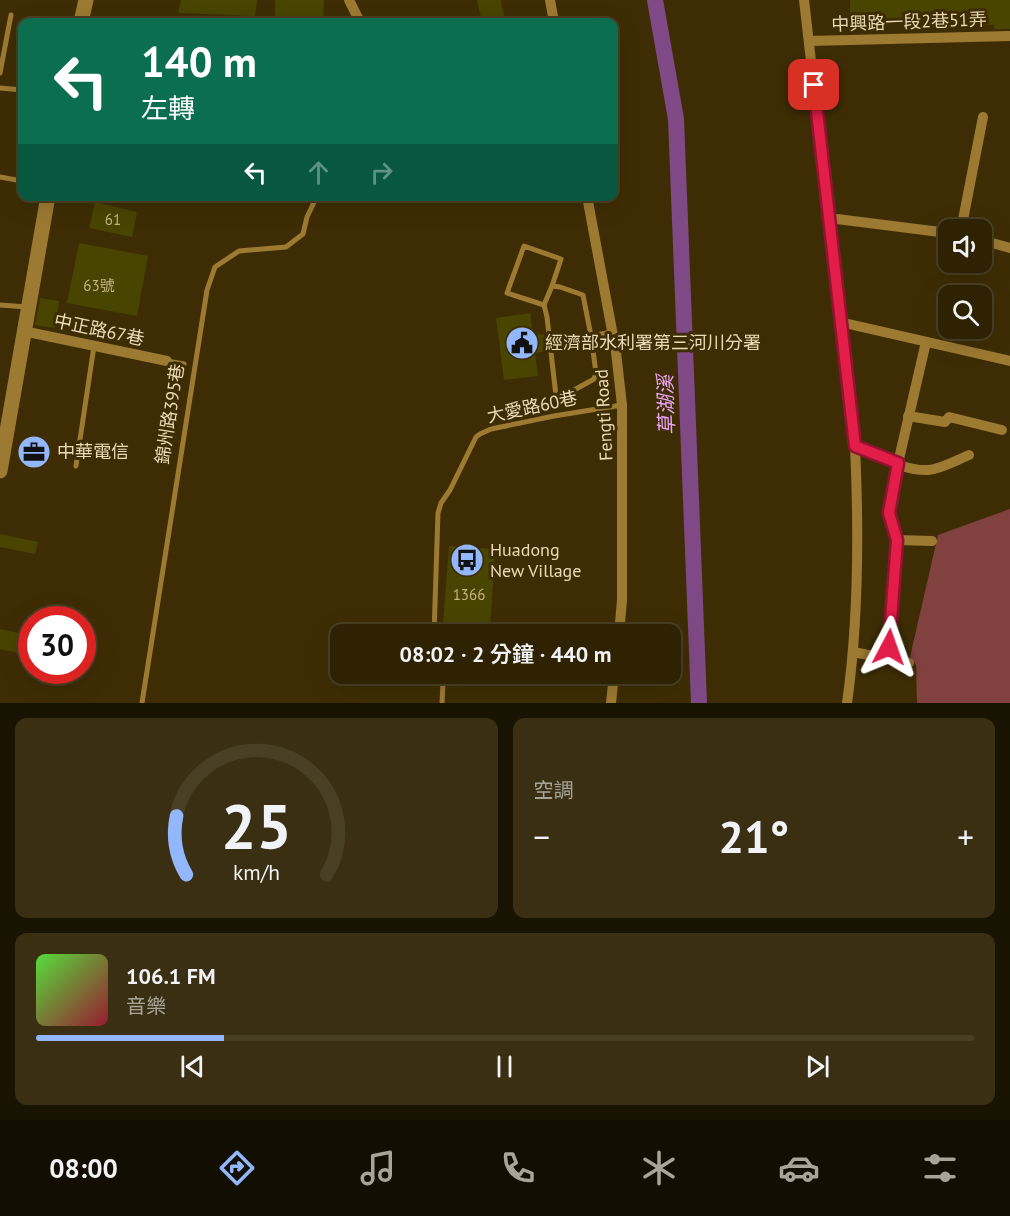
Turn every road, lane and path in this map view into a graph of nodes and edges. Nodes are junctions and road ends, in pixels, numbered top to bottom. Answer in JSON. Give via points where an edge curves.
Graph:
{"nodes":[{"id":1,"x":86,"y":0,"type":"edge"},
{"id":2,"x":349,"y":0,"type":"edge"},
{"id":3,"x":550,"y":0,"type":"edge"},
{"id":4,"x":804,"y":0,"type":"edge"},
{"id":5,"x":11,"y":15,"type":"dead end"},
{"id":6,"x":82,"y":18,"type":"edge"},
{"id":7,"x":358,"y":18,"type":"edge"},
{"id":8,"x":553,"y":18,"type":"edge"},
{"id":9,"x":1010,"y":36,"type":"edge"},
{"id":10,"x":809,"y":41,"type":"junction"},
{"id":11,"x":0,"y":73,"type":"edge"},
{"id":12,"x":0,"y":88,"type":"edge"},
{"id":13,"x":18,"y":90,"type":"edge"},
{"id":14,"x":983,"y":117,"type":"dead end"},
{"id":15,"x":0,"y":177,"type":"edge"},
{"id":16,"x":18,"y":180,"type":"edge"},
{"id":17,"x":47,"y":201,"type":"edge"},
{"id":18,"x":314,"y":201,"type":"edge"},
{"id":19,"x":588,"y":201,"type":"edge"},
{"id":20,"x":830,"y":218,"type":"junction"},
{"id":21,"x":963,"y":219,"type":"edge"},
{"id":22,"x":938,"y":232,"type":"edge"},
{"id":23,"x":992,"y":243,"type":"edge"},
{"id":24,"x":1010,"y":248,"type":"edge"},
{"id":25,"x":552,"y":286,"type":"junction"},
{"id":26,"x":0,"y":305,"type":"edge"},
{"id":27,"x":544,"y":305,"type":"junction"},
{"id":28,"x":27,"y":307,"type":"junction"},
{"id":29,"x":840,"y":322,"type":"junction"},
{"id":30,"x":23,"y":331,"type":"junction"},
{"id":31,"x":613,"y":335,"type":"junction"},
{"id":32,"x":926,"y":342,"type":"junction"},
{"id":33,"x":94,"y":346,"type":"junction"},
{"id":34,"x":167,"y":361,"type":"joint"},
{"id":35,"x":1010,"y":361,"type":"edge"},
{"id":36,"x":184,"y":364,"type":"dead end"},
{"id":37,"x":622,"y":405,"type":"junction"},
{"id":38,"x":908,"y":416,"type":"junction"},
{"id":39,"x":1002,"y":430,"type":"dead end"},
{"id":40,"x":855,"y":446,"type":"junction"},
{"id":41,"x":969,"y":455,"type":"dead end"},
{"id":42,"x":898,"y":463,"type":"junction"},
{"id":43,"x":76,"y":466,"type":"dead end"},
{"id":44,"x":0,"y":471,"type":"edge"},
{"id":45,"x":897,"y":540,"type":"junction"},
{"id":46,"x":932,"y":541,"type":"dead end"},
{"id":47,"x":434,"y":624,"type":"edge"},
{"id":48,"x":620,"y":624,"type":"edge"},
{"id":49,"x":853,"y":652,"type":"junction"},
{"id":50,"x":889,"y":659,"type":"junction"},
{"id":51,"x":909,"y":663,"type":"dead end"},
{"id":52,"x":443,"y":684,"type":"edge"},
{"id":53,"x":613,"y":684,"type":"edge"},
{"id":54,"x":142,"y":703,"type":"edge"},
{"id":55,"x":442,"y":703,"type":"edge"},
{"id":56,"x":610,"y":703,"type":"edge"},
{"id":57,"x":847,"y":703,"type":"edge"}],
"edges":[{"from":1,"to":6,"type":"street"},
{"from":2,"to":7,"type":"street"},
{"from":3,"to":8,"type":"street"},
{"from":4,"to":10,"type":"street"},
{"from":5,"to":11,"type":"lane"},
{"from":9,"to":10,"type":"street","name":"中興路一段2巷51弄"},
{"from":10,"to":20,"type":"street"},
{"from":12,"to":13,"type":"lane"},
{"from":14,"to":21,"type":"street"},
{"from":15,"to":16,"type":"lane"},
{"from":17,"to":28,"type":"street"},
{"from":18,"to":54,"type":"lane","name":"錦州路395巷","via":[[303,234],[286,247],[239,250],[215,267],[207,290]]},
{"from":19,"to":31,"type":"street","name":"Fengti Road"},
{"from":20,"to":22,"type":"street"},
{"from":20,"to":29,"type":"street"},
{"from":23,"to":24,"type":"street"},
{"from":25,"to":27,"type":"lane"},
{"from":25,"to":27,"type":"lane","via":[[561,259],[524,246],[507,293]]},
{"from":25,"to":31,"type":"lane","via":[[583,295],[591,336]]},
{"from":26,"to":28,"type":"lane"},
{"from":27,"to":31,"type":"lane","via":[[556,396],[594,379],[592,343]]},
{"from":28,"to":30,"type":"street"},
{"from":29,"to":32,"type":"street"},
{"from":29,"to":40,"type":"street"},
{"from":30,"to":33,"type":"street","name":"中正路67巷"},
{"from":30,"to":44,"type":"street"},
{"from":31,"to":37,"type":"street","name":"Fengti Road"},
{"from":32,"to":35,"type":"street"},
{"from":32,"to":38,"type":"street"},
{"from":33,"to":34,"type":"street","name":"中正路67巷"},
{"from":33,"to":43,"type":"lane"},
{"from":34,"to":36,"type":"lane"},
{"from":37,"to":47,"type":"lane","name":"大愛路60巷","via":[[491,429],[476,437],[438,513]]},
{"from":37,"to":48,"type":"street","name":"Fengti Road"},
{"from":38,"to":39,"type":"street","via":[[945,422],[948,417]]},
{"from":38,"to":42,"type":"street"},
{"from":40,"to":42,"type":"street"},
{"from":40,"to":49,"type":"street","via":[[858,554]]},
{"from":41,"to":42,"type":"street","via":[[930,470]]},
{"from":42,"to":45,"type":"street","via":[[889,513]]},
{"from":45,"to":46,"type":"street"},
{"from":45,"to":50,"type":"street"},
{"from":49,"to":50,"type":"street"},
{"from":49,"to":57,"type":"street"},
{"from":50,"to":51,"type":"street"},
{"from":52,"to":55,"type":"lane"},
{"from":53,"to":56,"type":"street"}]}
